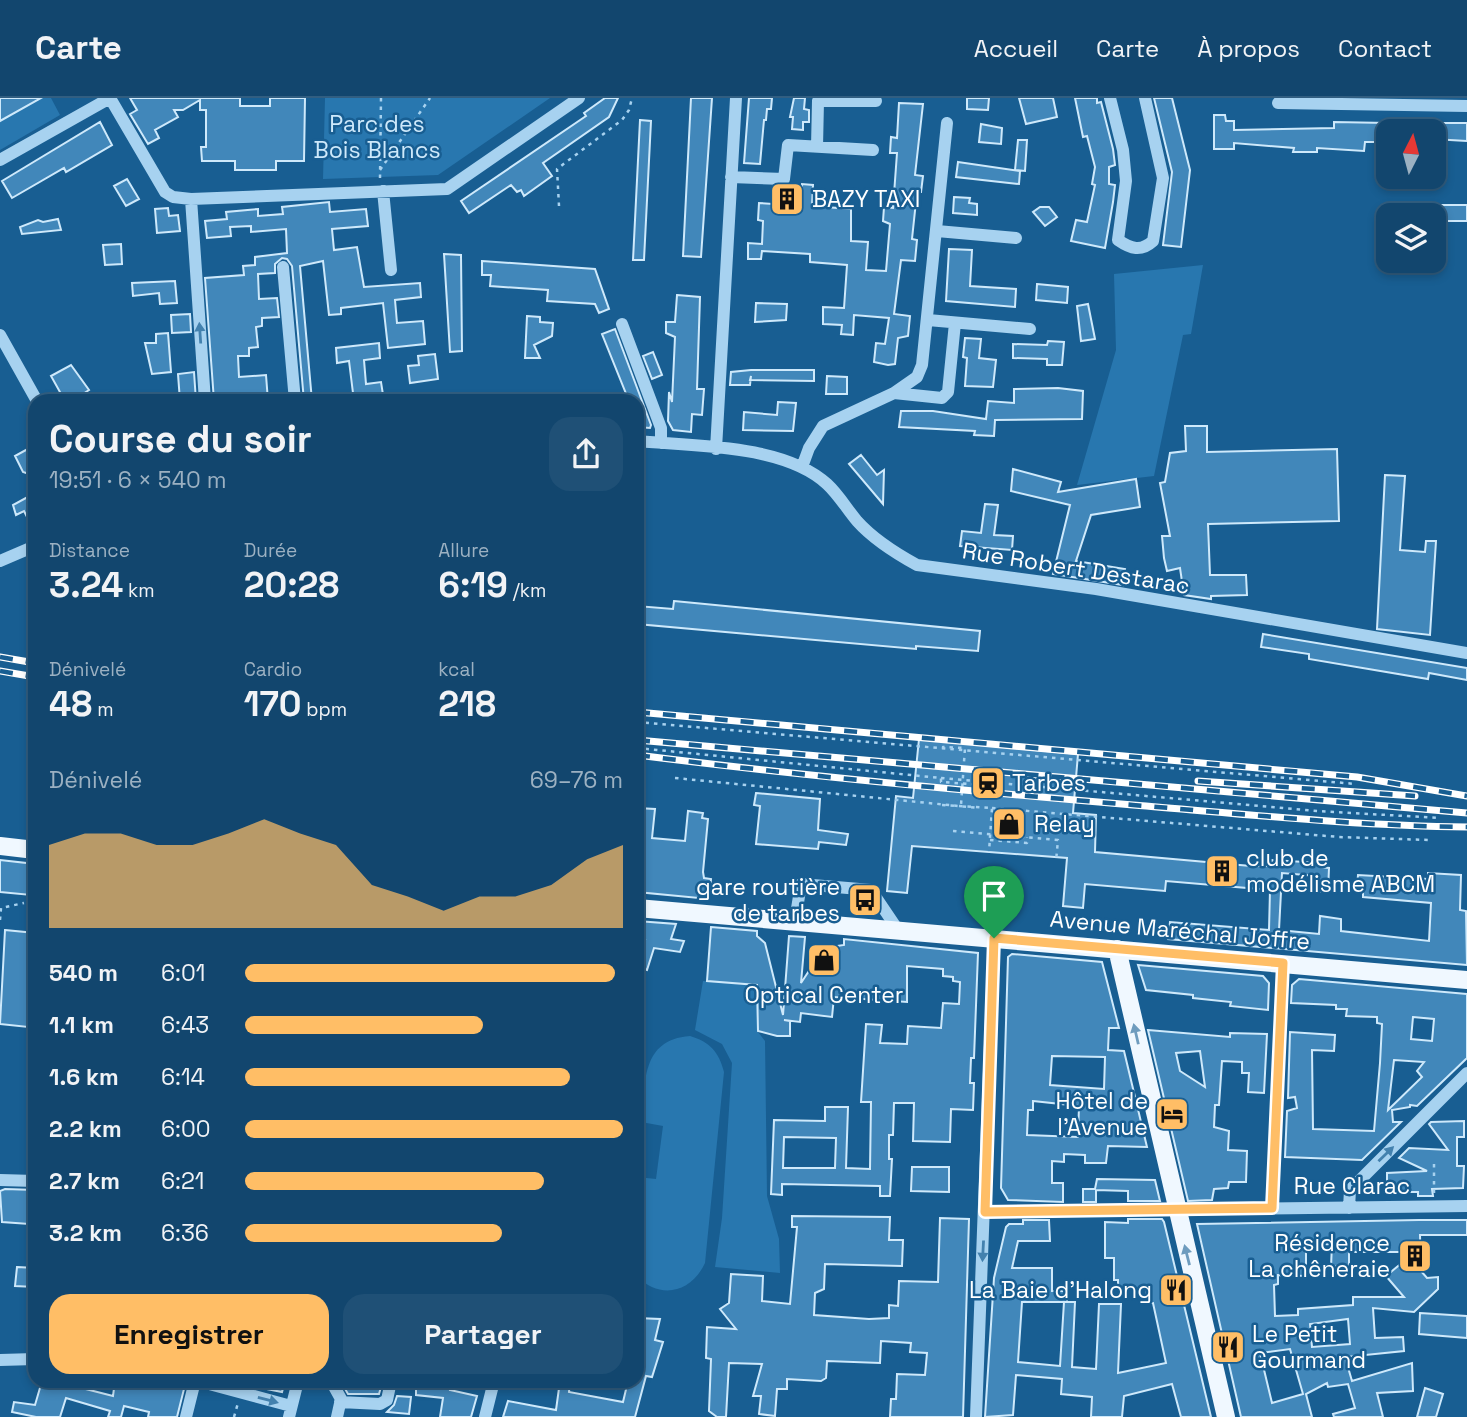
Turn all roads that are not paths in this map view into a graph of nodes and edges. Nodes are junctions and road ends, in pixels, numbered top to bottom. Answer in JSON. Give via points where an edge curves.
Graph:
{"nodes":[{"id":1,"x":110,"y":98,"type":"edge"},
{"id":2,"x":579,"y":98,"type":"edge"},
{"id":3,"x":736,"y":98,"type":"edge"},
{"id":4,"x":1110,"y":98,"type":"edge"},
{"id":5,"x":1145,"y":98,"type":"edge"},
{"id":6,"x":876,"y":101,"type":"dead end"},
{"id":7,"x":1433,"y":102,"type":"edge"},
{"id":8,"x":1278,"y":103,"type":"dead end"},
{"id":9,"x":1467,"y":107,"type":"edge"},
{"id":10,"x":947,"y":123,"type":"dead end"},
{"id":11,"x":817,"y":147,"type":"junction"},
{"id":12,"x":873,"y":150,"type":"dead end"},
{"id":13,"x":0,"y":160,"type":"edge"},
{"id":14,"x":731,"y":177,"type":"junction"},
{"id":15,"x":383,"y":191,"type":"junction"},
{"id":16,"x":191,"y":199,"type":"junction"},
{"id":17,"x":937,"y":232,"type":"junction"},
{"id":18,"x":1016,"y":237,"type":"dead end"},
{"id":19,"x":283,"y":267,"type":"dead end"},
{"id":20,"x":391,"y":270,"type":"dead end"},
{"id":21,"x":928,"y":320,"type":"junction"},
{"id":22,"x":955,"y":323,"type":"junction"},
{"id":23,"x":622,"y":324,"type":"dead end"},
{"id":24,"x":1030,"y":329,"type":"dead end"},
{"id":25,"x":0,"y":335,"type":"edge"},
{"id":26,"x":894,"y":393,"type":"junction"},
{"id":27,"x":33,"y":394,"type":"edge"},
{"id":28,"x":205,"y":394,"type":"edge"},
{"id":29,"x":294,"y":394,"type":"edge"},
{"id":30,"x":644,"y":442,"type":"edge"},
{"id":31,"x":661,"y":443,"type":"junction"},
{"id":32,"x":716,"y":449,"type":"junction"},
{"id":33,"x":802,"y":467,"type":"junction"},
{"id":34,"x":28,"y":549,"type":"edge"},
{"id":35,"x":0,"y":561,"type":"edge"},
{"id":36,"x":1467,"y":653,"type":"edge"},
{"id":37,"x":0,"y":846,"type":"edge"},
{"id":38,"x":28,"y":849,"type":"edge"},
{"id":39,"x":644,"y":909,"type":"edge"},
{"id":40,"x":795,"y":921,"type":"junction"},
{"id":41,"x":898,"y":930,"type":"junction"},
{"id":42,"x":994,"y":938,"type":"junction"},
{"id":43,"x":1117,"y":949,"type":"junction"},
{"id":44,"x":1283,"y":963,"type":"junction"},
{"id":45,"x":1467,"y":980,"type":"edge"},
{"id":46,"x":1467,"y":1073,"type":"edge"},
{"id":47,"x":0,"y":1180,"type":"edge"},
{"id":48,"x":28,"y":1181,"type":"edge"},
{"id":49,"x":1467,"y":1206,"type":"edge"},
{"id":50,"x":1272,"y":1208,"type":"junction"},
{"id":51,"x":1349,"y":1208,"type":"junction"},
{"id":52,"x":1177,"y":1211,"type":"junction"},
{"id":53,"x":985,"y":1212,"type":"junction"},
{"id":54,"x":28,"y":1359,"type":"edge"},
{"id":55,"x":0,"y":1360,"type":"edge"},
{"id":56,"x":195,"y":1388,"type":"edge"},
{"id":57,"x":218,"y":1388,"type":"edge"},
{"id":58,"x":296,"y":1388,"type":"edge"},
{"id":59,"x":334,"y":1388,"type":"edge"},
{"id":60,"x":390,"y":1388,"type":"edge"},
{"id":61,"x":492,"y":1388,"type":"edge"},
{"id":62,"x":340,"y":1402,"type":"junction"},
{"id":63,"x":290,"y":1412,"type":"edge"},
{"id":64,"x":186,"y":1417,"type":"edge"},
{"id":65,"x":337,"y":1417,"type":"edge"},
{"id":66,"x":485,"y":1417,"type":"edge"},
{"id":67,"x":976,"y":1417,"type":"edge"},
{"id":68,"x":1227,"y":1417,"type":"edge"}],
"edges":[{"from":1,"to":13,"type":"street"},
{"from":1,"to":16,"type":"street","via":[[165,192]]},
{"from":2,"to":15,"type":"street","via":[[447,189]]},
{"from":3,"to":14,"type":"street"},
{"from":4,"to":5,"type":"street","via":[[1126,181],[1117,235],[1129,248],[1138,249],[1153,241],[1163,178]]},
{"from":6,"to":11,"type":"street","via":[[818,100]]},
{"from":7,"to":8,"type":"street"},
{"from":7,"to":9,"type":"street"},
{"from":10,"to":17,"type":"street"},
{"from":11,"to":12,"type":"street"},
{"from":11,"to":14,"type":"street","via":[[788,145],[784,179]]},
{"from":14,"to":32,"type":"street"},
{"from":15,"to":16,"type":"street"},
{"from":15,"to":20,"type":"street"},
{"from":28,"to":16,"type":"street","one_way":true},
{"from":17,"to":18,"type":"street"},
{"from":17,"to":21,"type":"street"},
{"from":19,"to":29,"type":"street"},
{"from":21,"to":22,"type":"street"},
{"from":21,"to":26,"type":"street","via":[[917,377]]},
{"from":22,"to":24,"type":"street"},
{"from":22,"to":26,"type":"street","via":[[948,392],[942,398]]},
{"from":23,"to":31,"type":"street","via":[[661,428]]},
{"from":25,"to":27,"type":"street"},
{"from":26,"to":33,"type":"street","via":[[823,426]]},
{"from":30,"to":31,"type":"street","name":"Rue Robert Destarac"},
{"from":31,"to":32,"type":"street","name":"Rue Robert Destarac"},
{"from":32,"to":33,"type":"street","name":"Rue Robert Destarac","via":[[777,457]]},
{"from":33,"to":36,"type":"street","name":"Rue Robert Destarac","via":[[826,483],[859,523],[891,551],[917,565],[1096,589]]},
{"from":34,"to":35,"type":"street"},
{"from":37,"to":38,"type":"main road"},
{"from":39,"to":40,"type":"main road","name":"Avenue Maréchal Joffre"},
{"from":40,"to":41,"type":"main road","name":"Avenue Maréchal Joffre"},
{"from":40,"to":41,"type":"street","via":[[800,884],[871,890]]},
{"from":41,"to":42,"type":"main road","name":"Avenue Maréchal Joffre"},
{"from":42,"to":43,"type":"main road","name":"Avenue Maréchal Joffre"},
{"from":42,"to":53,"type":"street"},
{"from":43,"to":44,"type":"main road","name":"Avenue Maréchal Joffre"},
{"from":52,"to":43,"type":"main road","one_way":true},
{"from":44,"to":45,"type":"main road","name":"Avenue Maréchal Joffre"},
{"from":44,"to":50,"type":"street"},
{"from":51,"to":46,"type":"street","one_way":true,"via":[[1350,1190]]},
{"from":47,"to":48,"type":"street"},
{"from":49,"to":51,"type":"street","name":"Rue Clarac"},
{"from":50,"to":51,"type":"street","name":"Rue Clarac"},
{"from":50,"to":52,"type":"street","name":"Rue Clarac"},
{"from":52,"to":53,"type":"street","name":"Rue Clarac"},
{"from":68,"to":52,"type":"main road","one_way":true},
{"from":53,"to":67,"type":"street","one_way":true},
{"from":54,"to":55,"type":"street"},
{"from":56,"to":64,"type":"street"},
{"from":57,"to":63,"type":"street","one_way":true},
{"from":58,"to":63,"type":"street"},
{"from":59,"to":62,"type":"street"},
{"from":60,"to":62,"type":"street","via":[[387,1400],[380,1404]]},
{"from":61,"to":66,"type":"street"},
{"from":62,"to":65,"type":"street"}]}
